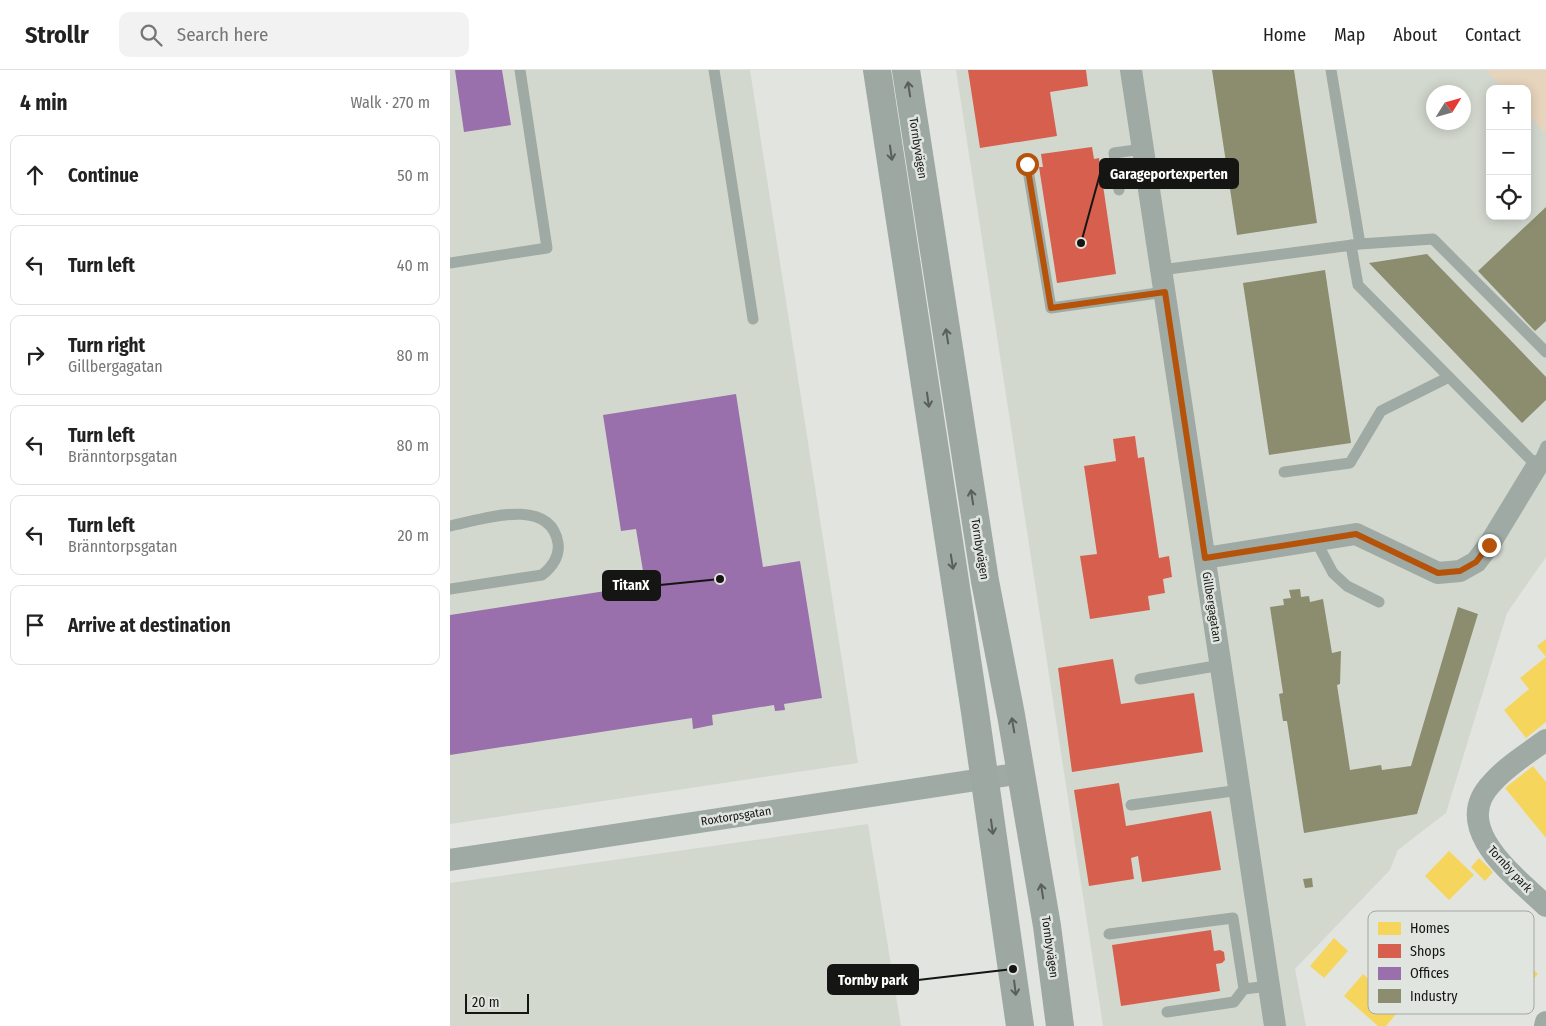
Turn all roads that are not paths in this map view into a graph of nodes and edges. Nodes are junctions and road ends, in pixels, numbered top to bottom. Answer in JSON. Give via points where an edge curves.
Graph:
{"nodes":[{"id":1,"x":520,"y":70,"type":"edge"},
{"id":2,"x":714,"y":70,"type":"edge"},
{"id":3,"x":877,"y":70,"type":"edge"},
{"id":4,"x":906,"y":70,"type":"edge"},
{"id":5,"x":1131,"y":70,"type":"edge"},
{"id":6,"x":1331,"y":70,"type":"edge"},
{"id":7,"x":1143,"y":148,"type":"junction"},
{"id":8,"x":1027,"y":164,"type":"dead end"},
{"id":9,"x":1119,"y":190,"type":"dead end"},
{"id":10,"x":1356,"y":244,"type":"junction"},
{"id":11,"x":450,"y":263,"type":"edge"},
{"id":12,"x":1161,"y":270,"type":"junction"},
{"id":13,"x":1165,"y":292,"type":"junction"},
{"id":14,"x":753,"y":319,"type":"dead end"},
{"id":15,"x":1546,"y":352,"type":"edge"},
{"id":16,"x":1449,"y":377,"type":"junction"},
{"id":17,"x":1541,"y":456,"type":"edge"},
{"id":18,"x":1284,"y":472,"type":"dead end"},
{"id":19,"x":450,"y":526,"type":"edge"},
{"id":20,"x":1316,"y":541,"type":"junction"},
{"id":21,"x":1205,"y":558,"type":"junction"},
{"id":22,"x":450,"y":589,"type":"edge"},
{"id":23,"x":1379,"y":602,"type":"dead end"},
{"id":24,"x":1221,"y":665,"type":"junction"},
{"id":25,"x":1140,"y":679,"type":"dead end"},
{"id":26,"x":1546,"y":740,"type":"edge"},
{"id":27,"x":1022,"y":773,"type":"junction"},
{"id":28,"x":985,"y":779,"type":"junction"},
{"id":29,"x":1240,"y":790,"type":"junction"},
{"id":30,"x":1131,"y":805,"type":"dead end"},
{"id":31,"x":450,"y":860,"type":"edge"},
{"id":32,"x":1546,"y":906,"type":"edge"},
{"id":33,"x":1246,"y":916,"type":"junction"},
{"id":34,"x":1109,"y":934,"type":"dead end"},
{"id":35,"x":1269,"y":986,"type":"junction"},
{"id":36,"x":1244,"y":989,"type":"junction"},
{"id":37,"x":1167,"y":1012,"type":"dead end"},
{"id":38,"x":1546,"y":1022,"type":"edge"},
{"id":39,"x":1020,"y":1026,"type":"edge"},
{"id":40,"x":1060,"y":1026,"type":"edge"},
{"id":41,"x":1276,"y":1026,"type":"edge"},
{"id":42,"x":1545,"y":1026,"type":"edge"}],
"edges":[{"from":1,"to":11,"type":"lane","via":[[547,248]]},
{"from":2,"to":14,"type":"lane"},
{"from":3,"to":28,"type":"main road","one_way":true},
{"from":27,"to":4,"type":"main road","name":"Tornbyvägen","one_way":true,"via":[[985,581]]},
{"from":5,"to":7,"type":"street","name":"Gillbergagatan"},
{"from":6,"to":10,"type":"lane"},
{"from":7,"to":9,"type":"lane","via":[[1114,153]]},
{"from":7,"to":12,"type":"street","name":"Gillbergagatan"},
{"from":8,"to":13,"type":"lane","via":[[1051,308]]},
{"from":10,"to":12,"type":"lane"},
{"from":10,"to":15,"type":"lane","via":[[1433,238]]},
{"from":10,"to":16,"type":"lane","via":[[1358,285]]},
{"from":12,"to":13,"type":"street","name":"Gillbergagatan"},
{"from":13,"to":21,"type":"street","name":"Gillbergagatan"},
{"from":16,"to":17,"type":"lane"},
{"from":16,"to":18,"type":"lane","via":[[1381,410],[1350,463]]},
{"from":17,"to":20,"type":"street","via":[[1489,545],[1476,562],[1460,571],[1438,573],[1356,534]]},
{"from":19,"to":22,"type":"lane","via":[[520,512],[546,523],[558,543],[558,556],[542,575]]},
{"from":20,"to":21,"type":"street"},
{"from":20,"to":23,"type":"lane","via":[[1333,573],[1347,586]]},
{"from":21,"to":24,"type":"street","name":"Gillbergagatan"},
{"from":24,"to":25,"type":"lane"},
{"from":24,"to":29,"type":"street","name":"Gillbergagatan"},
{"from":26,"to":32,"type":"street","name":"Tornby park","via":[[1490,784],[1476,816],[1482,837],[1492,852]]},
{"from":27,"to":28,"type":"street","name":"Roxtorpsgatan"},
{"from":40,"to":27,"type":"main road","name":"Tornbyvägen","one_way":true,"via":[[1048,926]]},
{"from":28,"to":31,"type":"street","name":"Roxtorpsgatan"},
{"from":28,"to":39,"type":"main road","one_way":true},
{"from":29,"to":30,"type":"lane"},
{"from":29,"to":33,"type":"street","name":"Gillbergagatan"},
{"from":33,"to":34,"type":"lane"},
{"from":33,"to":35,"type":"street","name":"Gillbergagatan"},
{"from":33,"to":36,"type":"lane"},
{"from":35,"to":36,"type":"lane"},
{"from":35,"to":41,"type":"street","name":"Gillbergagatan"},
{"from":36,"to":37,"type":"lane","via":[[1234,1002]]},
{"from":38,"to":42,"type":"street"}]}
